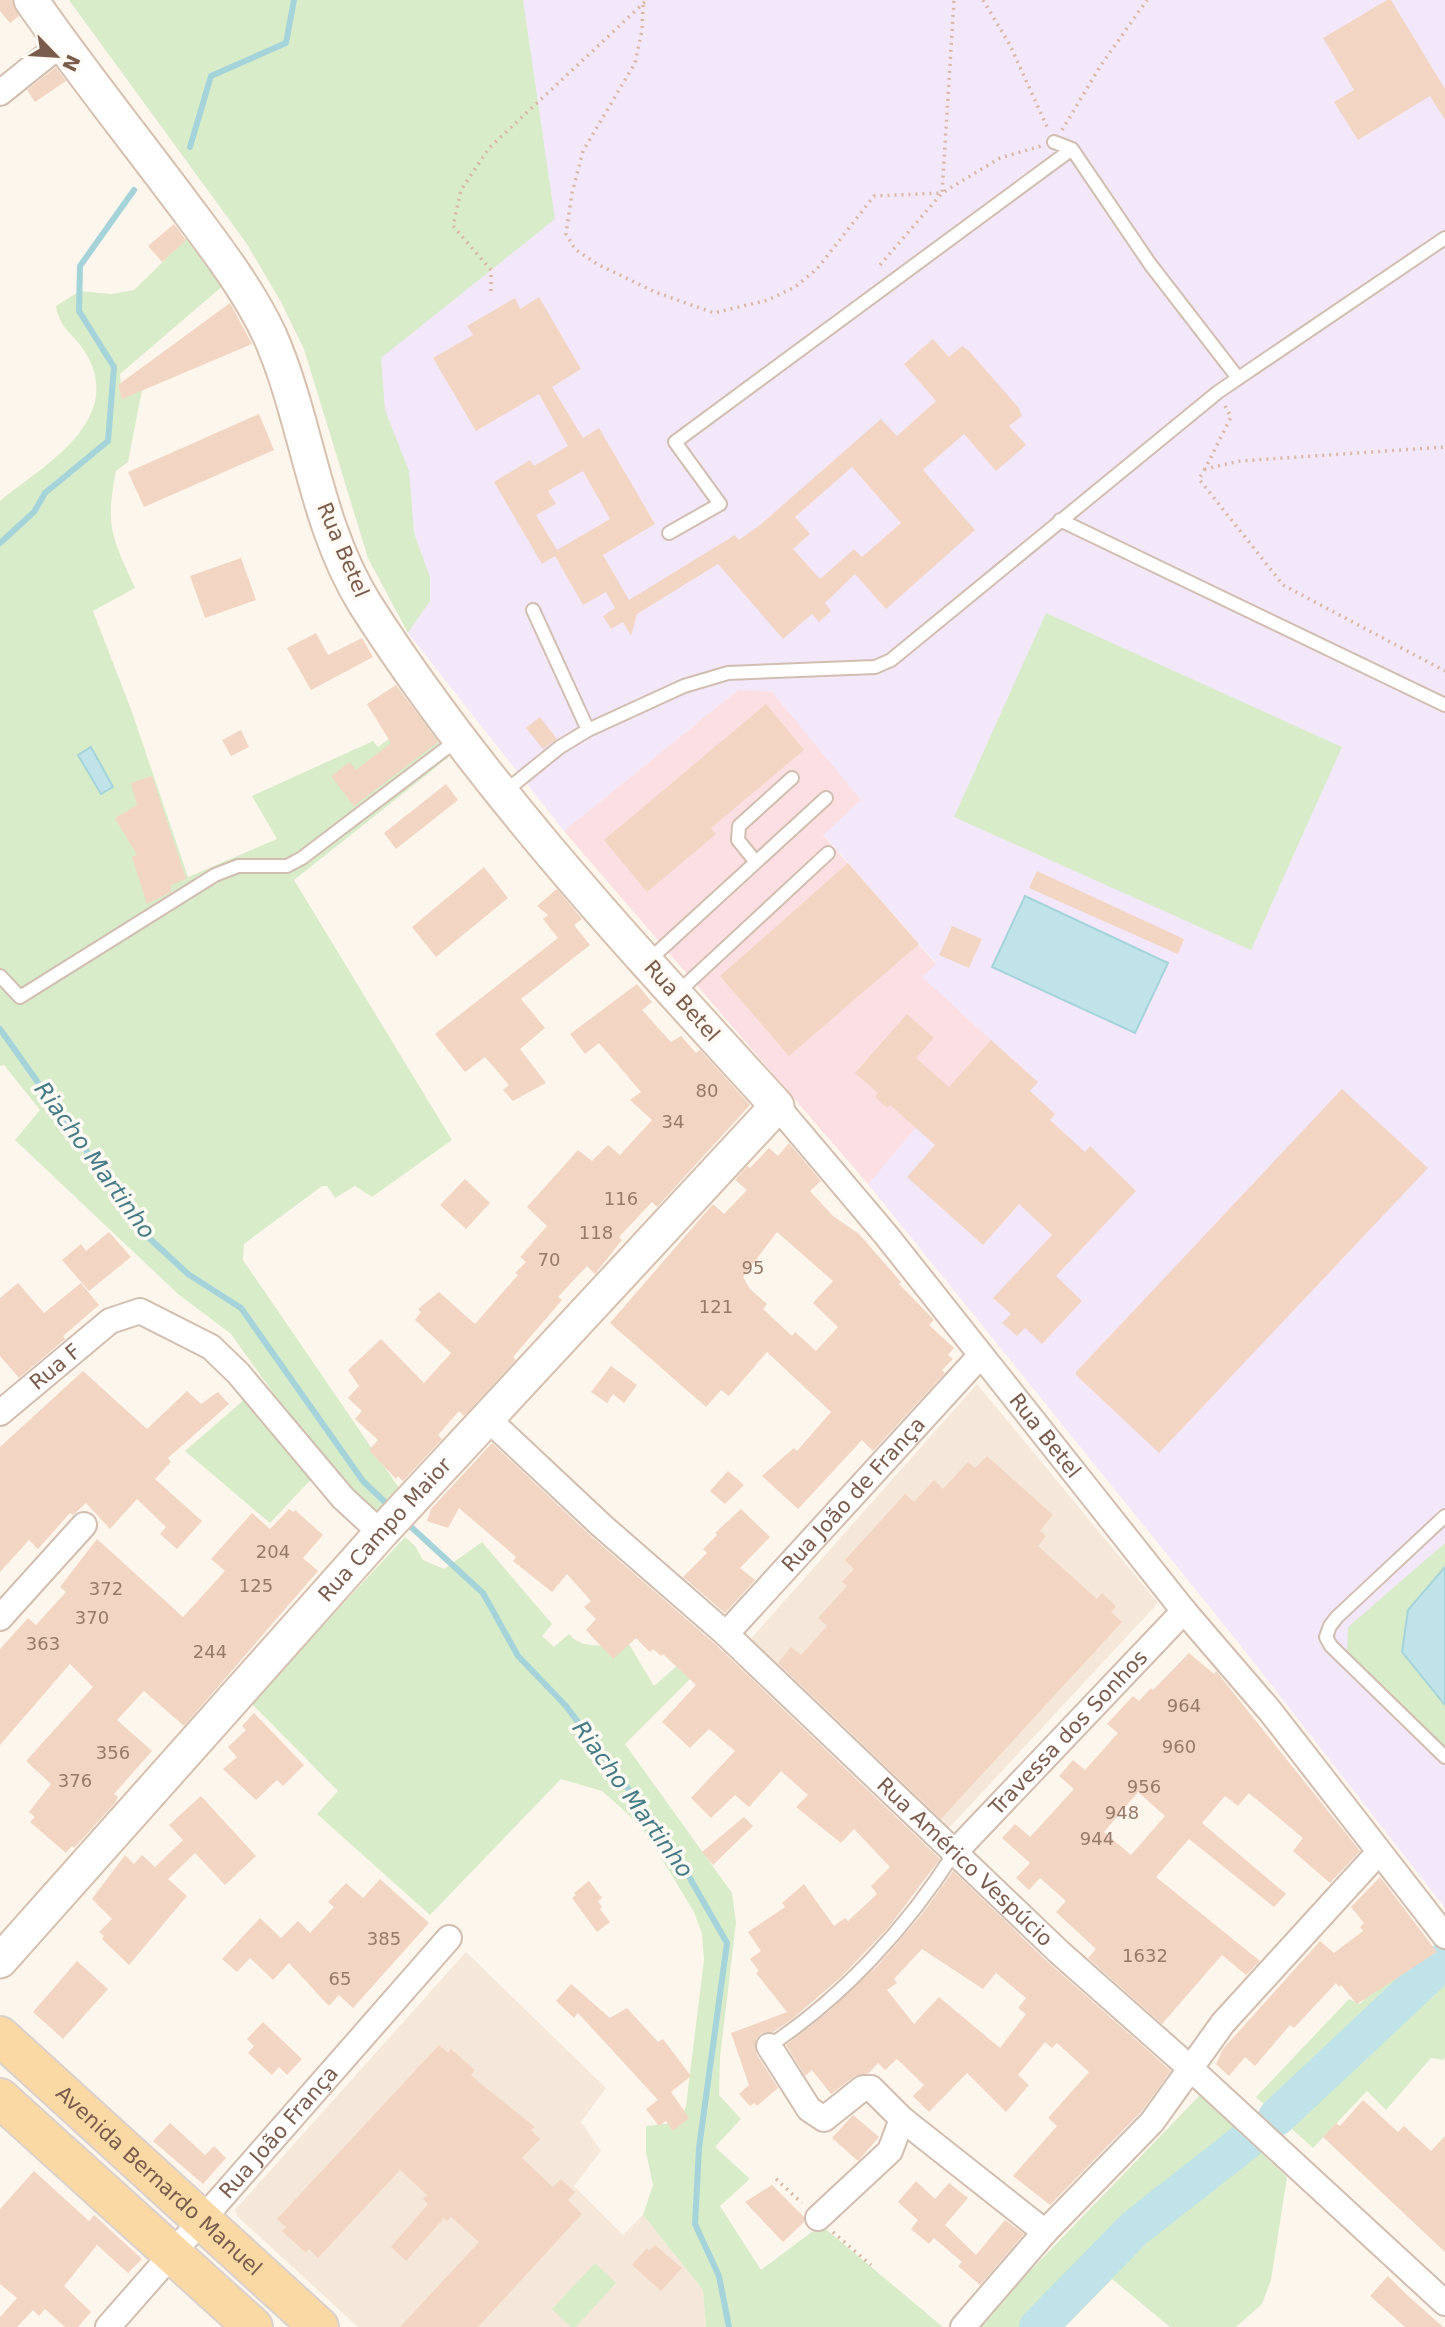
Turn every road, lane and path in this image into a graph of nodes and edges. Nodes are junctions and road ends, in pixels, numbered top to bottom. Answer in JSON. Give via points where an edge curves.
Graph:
{"nodes":[{"id":1,"x":30,"y":0,"type":"edge"},
{"id":2,"x":647,"y":0,"type":"edge"},
{"id":3,"x":954,"y":0,"type":"edge"},
{"id":4,"x":983,"y":0,"type":"edge"},
{"id":5,"x":1147,"y":0,"type":"edge"},
{"id":6,"x":643,"y":5,"type":"junction"},
{"id":7,"x":61,"y":44,"type":"junction"},
{"id":8,"x":0,"y":93,"type":"edge"},
{"id":9,"x":1054,"y":142,"type":"junction"},
{"id":10,"x":1072,"y":149,"type":"junction"},
{"id":11,"x":942,"y":193,"type":"junction"},
{"id":12,"x":1445,"y":238,"type":"edge"},
{"id":13,"x":880,"y":265,"type":"dead end"},
{"id":14,"x":491,"y":290,"type":"dead end"},
{"id":15,"x":1238,"y":378,"type":"junction"},
{"id":16,"x":1218,"y":392,"type":"junction"},
{"id":17,"x":1445,"y":447,"type":"edge"},
{"id":18,"x":1205,"y":469,"type":"junction"},
{"id":19,"x":1060,"y":520,"type":"junction"},
{"id":20,"x":668,"y":533,"type":"dead end"},
{"id":21,"x":533,"y":610,"type":"dead end"},
{"id":22,"x":1445,"y":671,"type":"edge"},
{"id":23,"x":1445,"y":705,"type":"edge"},
{"id":24,"x":588,"y":730,"type":"junction"},
{"id":25,"x":460,"y":737,"type":"junction"},
{"id":26,"x":792,"y":778,"type":"dead end"},
{"id":27,"x":503,"y":793,"type":"junction"},
{"id":28,"x":825,"y":797,"type":"dead end"},
{"id":29,"x":828,"y":853,"type":"dead end"},
{"id":30,"x":755,"y":861,"type":"junction"},
{"id":31,"x":647,"y":962,"type":"junction"},
{"id":32,"x":0,"y":975,"type":"edge"},
{"id":33,"x":675,"y":994,"type":"junction"},
{"id":34,"x":777,"y":1106,"type":"junction"},
{"id":35,"x":981,"y":1355,"type":"junction"},
{"id":36,"x":0,"y":1413,"type":"edge"},
{"id":37,"x":488,"y":1419,"type":"junction"},
{"id":38,"x":1445,"y":1516,"type":"edge"},
{"id":39,"x":84,"y":1525,"type":"dead end"},
{"id":40,"x":381,"y":1533,"type":"junction"},
{"id":41,"x":1184,"y":1611,"type":"junction"},
{"id":42,"x":0,"y":1618,"type":"edge"},
{"id":43,"x":726,"y":1634,"type":"junction"},
{"id":44,"x":1445,"y":1757,"type":"edge"},
{"id":45,"x":1379,"y":1852,"type":"junction"},
{"id":46,"x":954,"y":1853,"type":"junction"},
{"id":47,"x":1445,"y":1936,"type":"edge"},
{"id":48,"x":449,"y":1938,"type":"dead end"},
{"id":49,"x":0,"y":1961,"type":"edge"},
{"id":50,"x":0,"y":2036,"type":"edge"},
{"id":51,"x":769,"y":2046,"type":"joint"},
{"id":52,"x":1191,"y":2068,"type":"junction"},
{"id":53,"x":0,"y":2098,"type":"edge"},
{"id":54,"x":902,"y":2119,"type":"junction"},
{"id":55,"x":202,"y":2218,"type":"junction"},
{"id":56,"x":818,"y":2218,"type":"dead end"},
{"id":57,"x":1045,"y":2232,"type":"junction"},
{"id":58,"x":173,"y":2256,"type":"junction"},
{"id":59,"x":1445,"y":2303,"type":"edge"},
{"id":60,"x":108,"y":2327,"type":"edge"},
{"id":61,"x":253,"y":2327,"type":"edge"},
{"id":62,"x":319,"y":2327,"type":"edge"},
{"id":63,"x":963,"y":2327,"type":"edge"}],
"edges":[{"from":1,"to":7,"type":"street","name":"Rua Betel"},
{"from":2,"to":6,"type":"path"},
{"from":3,"to":11,"type":"path"},
{"from":4,"to":9,"type":"path","via":[[1010,45]]},
{"from":5,"to":9,"type":"path"},
{"from":6,"to":11,"type":"path","via":[[635,63],[583,152],[572,193],[566,234],[575,249],[597,264],[682,304],[714,313],[768,300],[795,287],[817,269],[874,196]]},
{"from":6,"to":14,"type":"path","via":[[489,148],[460,190],[453,226],[491,270]]},
{"from":7,"to":8,"type":"street"},
{"from":7,"to":25,"type":"street","name":"Rua Betel","via":[[251,299],[285,376],[328,526],[362,599]]},
{"from":9,"to":10,"type":"lane"},
{"from":9,"to":11,"type":"path","via":[[1000,158]]},
{"from":10,"to":15,"type":"lane","via":[[1150,264]]},
{"from":10,"to":20,"type":"lane","via":[[676,442],[720,504]]},
{"from":11,"to":13,"type":"path"},
{"from":12,"to":15,"type":"lane"},
{"from":15,"to":16,"type":"lane"},
{"from":16,"to":18,"type":"path","via":[[1231,417]]},
{"from":16,"to":19,"type":"lane"},
{"from":17,"to":18,"type":"path","via":[[1240,461]]},
{"from":18,"to":22,"type":"path","via":[[1199,479],[1283,585]]},
{"from":19,"to":23,"type":"lane"},
{"from":19,"to":24,"type":"lane","via":[[891,660],[875,667],[728,673],[684,686]]},
{"from":21,"to":24,"type":"lane"},
{"from":24,"to":27,"type":"lane"},
{"from":25,"to":27,"type":"street","name":"Rua Betel"},
{"from":25,"to":32,"type":"lane","via":[[287,866],[239,866],[215,875],[20,998]]},
{"from":26,"to":30,"type":"lane","via":[[739,826],[738,840]]},
{"from":27,"to":31,"type":"street","name":"Rua Betel"},
{"from":28,"to":30,"type":"lane"},
{"from":29,"to":33,"type":"lane"},
{"from":30,"to":31,"type":"lane"},
{"from":31,"to":33,"type":"street","name":"Rua Betel"},
{"from":33,"to":34,"type":"street","name":"Rua Betel"},
{"from":34,"to":35,"type":"street","name":"Rua Betel"},
{"from":34,"to":37,"type":"street","name":"Rua Campo Maior"},
{"from":35,"to":41,"type":"street","name":"Rua Betel"},
{"from":35,"to":43,"type":"street","name":"Rua João de França"},
{"from":36,"to":40,"type":"street","name":"Rua F","via":[[110,1321],[140,1311],[211,1347],[343,1498]]},
{"from":37,"to":40,"type":"street","name":"Rua Campo Maior"},
{"from":37,"to":43,"type":"street","name":"Rua Américo Vespúcio","via":[[601,1526]]},
{"from":38,"to":44,"type":"lane","via":[[1338,1617],[1326,1637]]},
{"from":39,"to":42,"type":"street"},
{"from":40,"to":49,"type":"street","name":"Rua Campo Maior"},
{"from":41,"to":45,"type":"street","name":"Rua Betel"},
{"from":41,"to":46,"type":"street","name":"Travessa dos Sonhos"},
{"from":43,"to":46,"type":"street","name":"Rua Américo Vespúcio"},
{"from":45,"to":47,"type":"street","name":"Rua Betel"},
{"from":45,"to":52,"type":"street","via":[[1223,2023]]},
{"from":46,"to":51,"type":"lane","via":[[898,1931]]},
{"from":46,"to":52,"type":"street","name":"Rua Américo Vespúcio"},
{"from":48,"to":55,"type":"street","name":"Rua João França"},
{"from":50,"to":55,"type":"main road","name":"Avenida Bernardo Manuel"},
{"from":51,"to":54,"type":"street","via":[[818,2117],[824,2119],[867,2088]]},
{"from":52,"to":57,"type":"street","via":[[1152,2122]]},
{"from":52,"to":59,"type":"street","name":"Rua Américo Vespúcio"},
{"from":53,"to":58,"type":"main road"},
{"from":54,"to":56,"type":"street","via":[[890,2151]]},
{"from":54,"to":57,"type":"street"},
{"from":55,"to":58,"type":"street","name":"Rua João França"},
{"from":55,"to":62,"type":"main road","name":"Avenida Bernardo Manuel"},
{"from":57,"to":63,"type":"street"},
{"from":58,"to":60,"type":"street","name":"Rua João França"},
{"from":58,"to":61,"type":"main road"}]}
